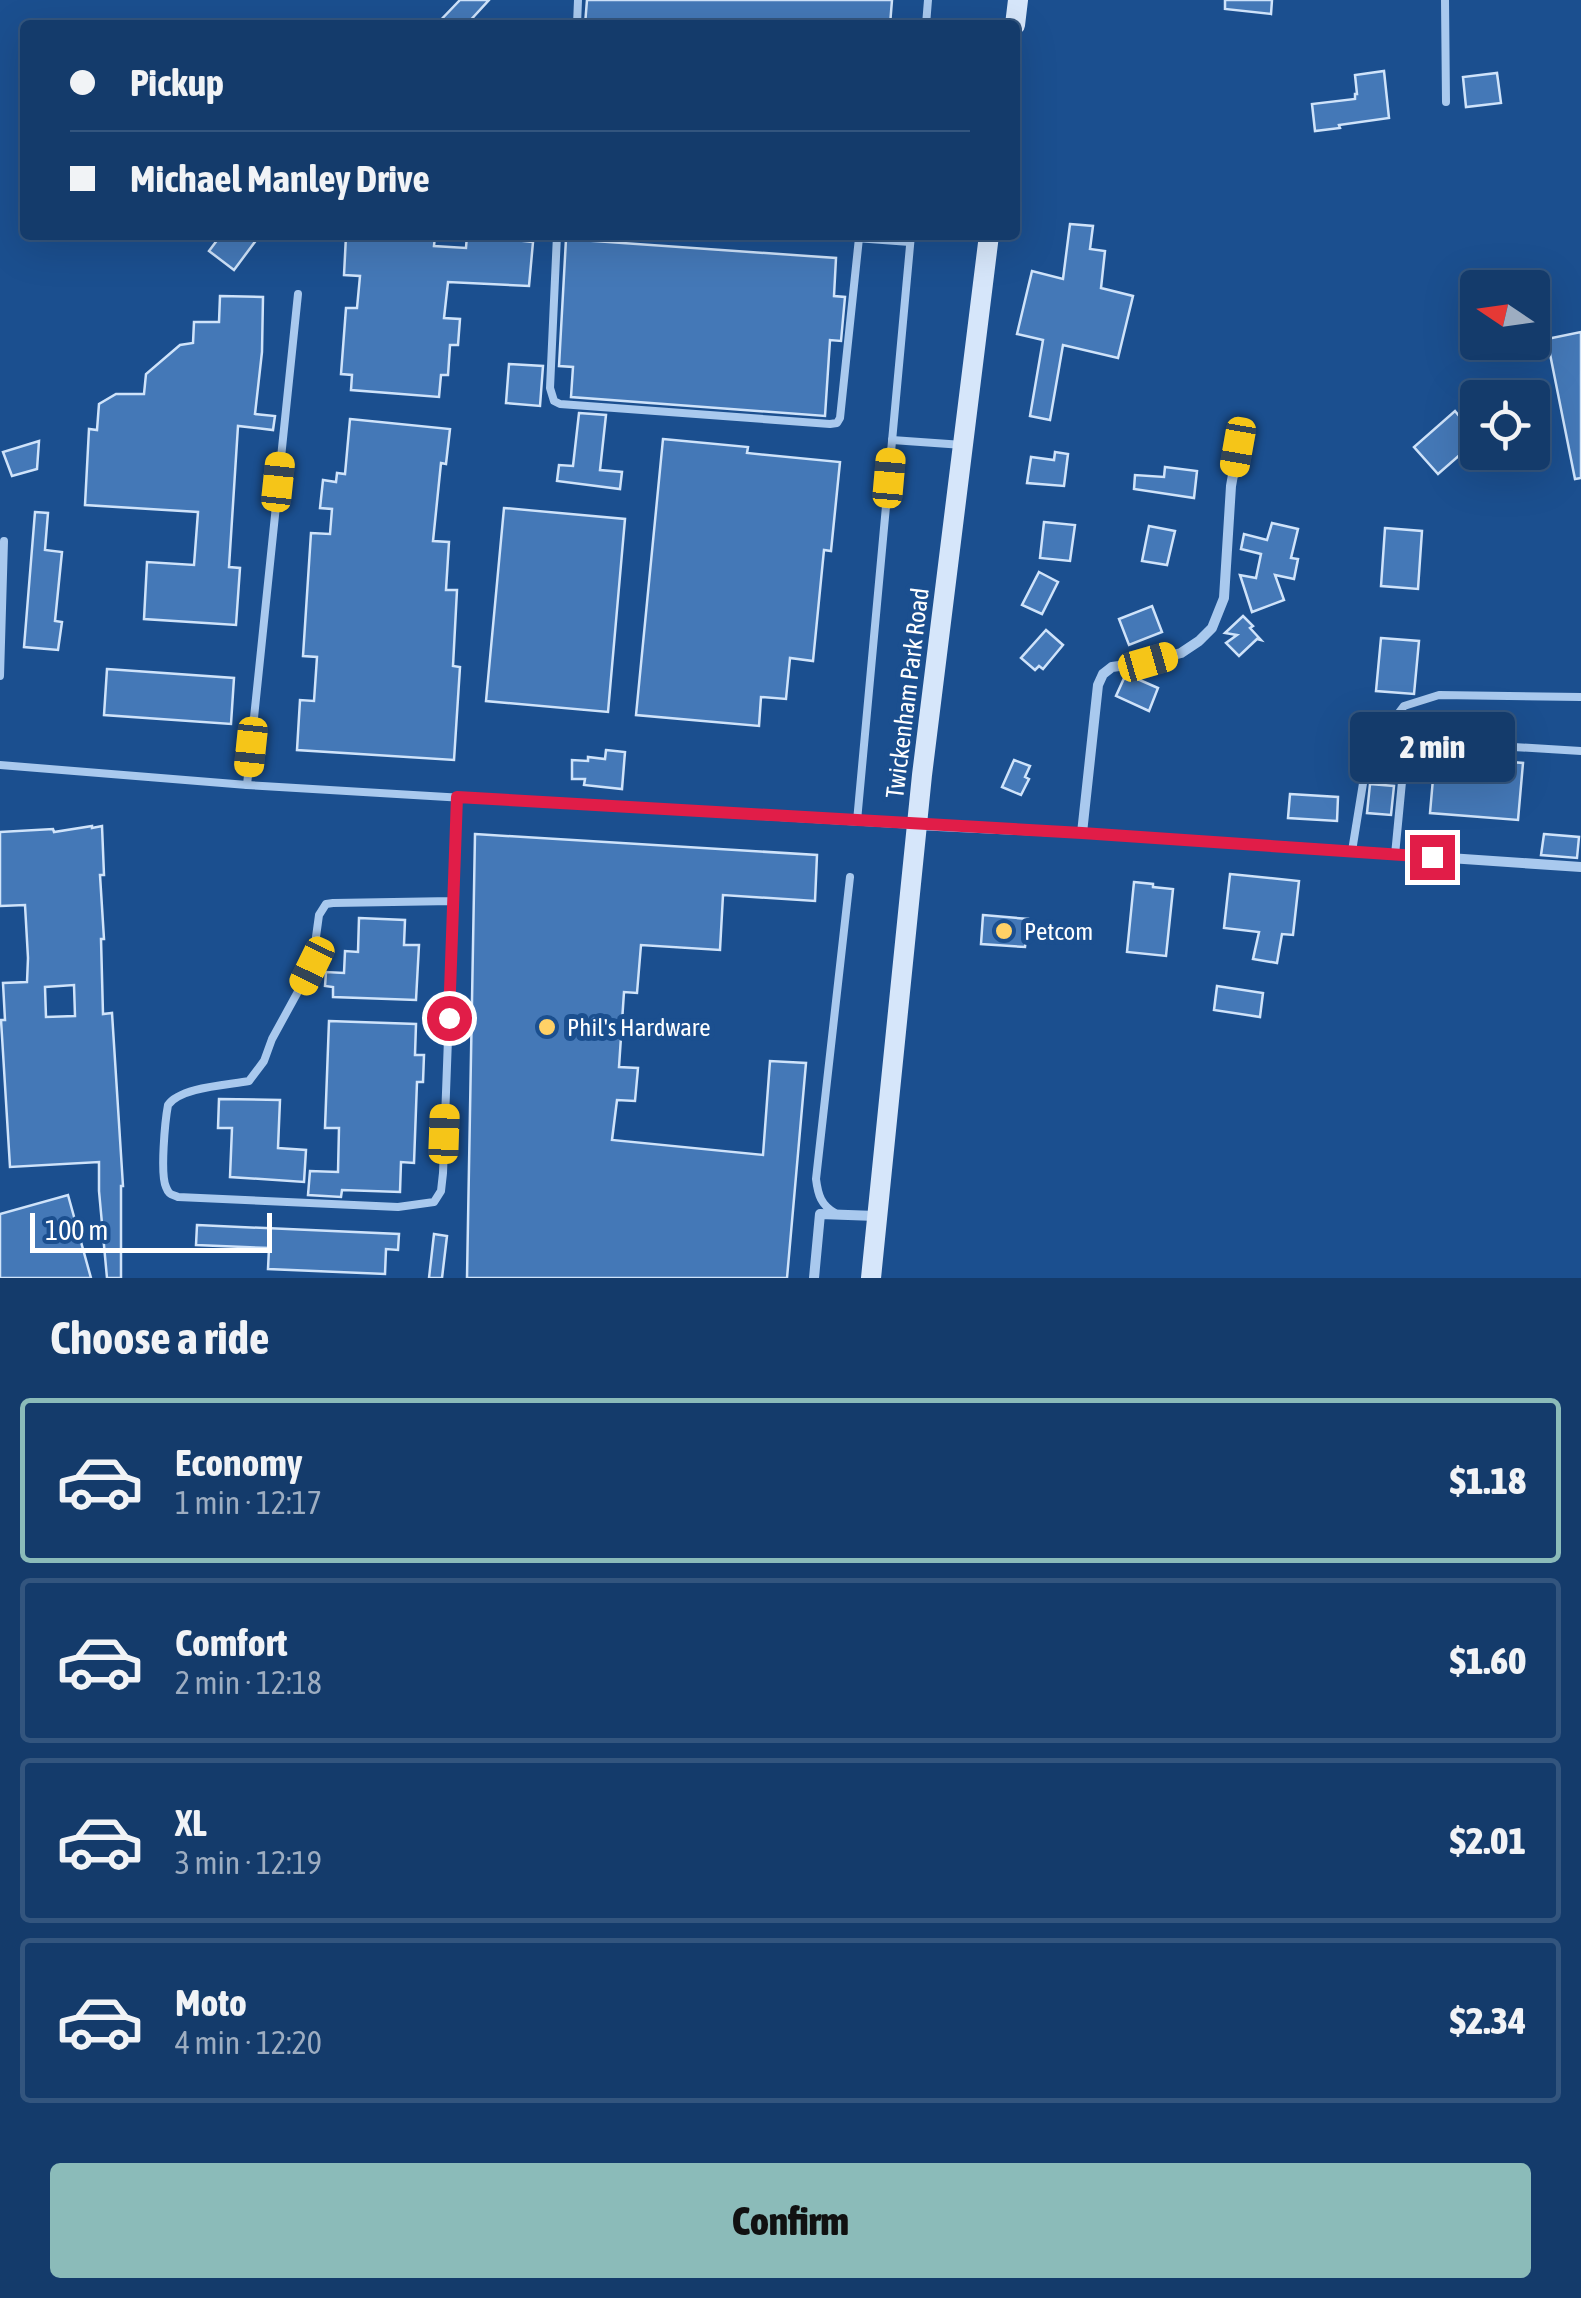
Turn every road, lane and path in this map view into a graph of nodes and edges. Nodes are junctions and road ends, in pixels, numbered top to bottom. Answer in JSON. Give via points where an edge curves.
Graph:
{"nodes":[{"id":1,"x":1445,"y":0,"type":"edge"},
{"id":2,"x":1446,"y":102,"type":"dead end"},
{"id":3,"x":557,"y":240,"type":"edge"},
{"id":4,"x":859,"y":240,"type":"edge"},
{"id":5,"x":911,"y":240,"type":"edge"},
{"id":6,"x":988,"y":240,"type":"edge"},
{"id":7,"x":298,"y":294,"type":"dead end"},
{"id":8,"x":892,"y":440,"type":"junction"},
{"id":9,"x":962,"y":444,"type":"junction"},
{"id":10,"x":1238,"y":447,"type":"dead end"},
{"id":11,"x":4,"y":540,"type":"dead end"},
{"id":12,"x":0,"y":676,"type":"edge"},
{"id":13,"x":1581,"y":697,"type":"edge"},
{"id":14,"x":1379,"y":739,"type":"junction"},
{"id":15,"x":1406,"y":740,"type":"junction"},
{"id":16,"x":1581,"y":751,"type":"edge"},
{"id":17,"x":0,"y":765,"type":"edge"},
{"id":18,"x":248,"y":784,"type":"junction"},
{"id":19,"x":457,"y":797,"type":"junction"},
{"id":20,"x":857,"y":821,"type":"junction"},
{"id":21,"x":917,"y":825,"type":"junction"},
{"id":22,"x":1082,"y":833,"type":"junction"},
{"id":23,"x":1352,"y":851,"type":"junction"},
{"id":24,"x":1395,"y":854,"type":"junction"},
{"id":25,"x":1581,"y":867,"type":"edge"},
{"id":26,"x":850,"y":877,"type":"dead end"},
{"id":27,"x":454,"y":902,"type":"junction"},
{"id":28,"x":839,"y":1215,"type":"junction"},
{"id":29,"x":876,"y":1216,"type":"junction"},
{"id":30,"x":814,"y":1278,"type":"edge"},
{"id":31,"x":871,"y":1278,"type":"edge"}],
"edges":[{"from":1,"to":2,"type":"lane"},
{"from":3,"to":4,"type":"lane","via":[[554,401],[830,424],[840,418]]},
{"from":5,"to":8,"type":"lane"},
{"from":6,"to":9,"type":"main road","name":"Twickenham Park Road"},
{"from":7,"to":18,"type":"lane"},
{"from":8,"to":9,"type":"lane"},
{"from":8,"to":20,"type":"lane"},
{"from":9,"to":21,"type":"main road","name":"Twickenham Park Road"},
{"from":10,"to":22,"type":"street","via":[[1218,615],[1181,652],[1103,674]]},
{"from":11,"to":12,"type":"lane"},
{"from":13,"to":14,"type":"lane","via":[[1439,696],[1404,706]]},
{"from":14,"to":15,"type":"lane"},
{"from":14,"to":23,"type":"lane","via":[[1365,771]]},
{"from":15,"to":16,"type":"lane"},
{"from":15,"to":24,"type":"lane"},
{"from":17,"to":18,"type":"lane"},
{"from":18,"to":19,"type":"lane"},
{"from":19,"to":20,"type":"lane"},
{"from":19,"to":27,"type":"lane"},
{"from":20,"to":21,"type":"lane"},
{"from":21,"to":22,"type":"street"},
{"from":21,"to":29,"type":"main road","name":"Twickenham Park Road"},
{"from":22,"to":23,"type":"street"},
{"from":23,"to":24,"type":"street"},
{"from":24,"to":25,"type":"street"},
{"from":26,"to":28,"type":"lane","via":[[816,1179],[818,1196]]},
{"from":27,"to":27,"type":"lane","via":[[332,902],[323,908],[312,966],[256,1075],[182,1093],[168,1105],[164,1175],[171,1195],[398,1207],[434,1202],[443,1173]]},
{"from":28,"to":29,"type":"street"},
{"from":28,"to":30,"type":"street","via":[[820,1214]]},
{"from":29,"to":31,"type":"main road","name":"Twickenham Park Road"}]}
